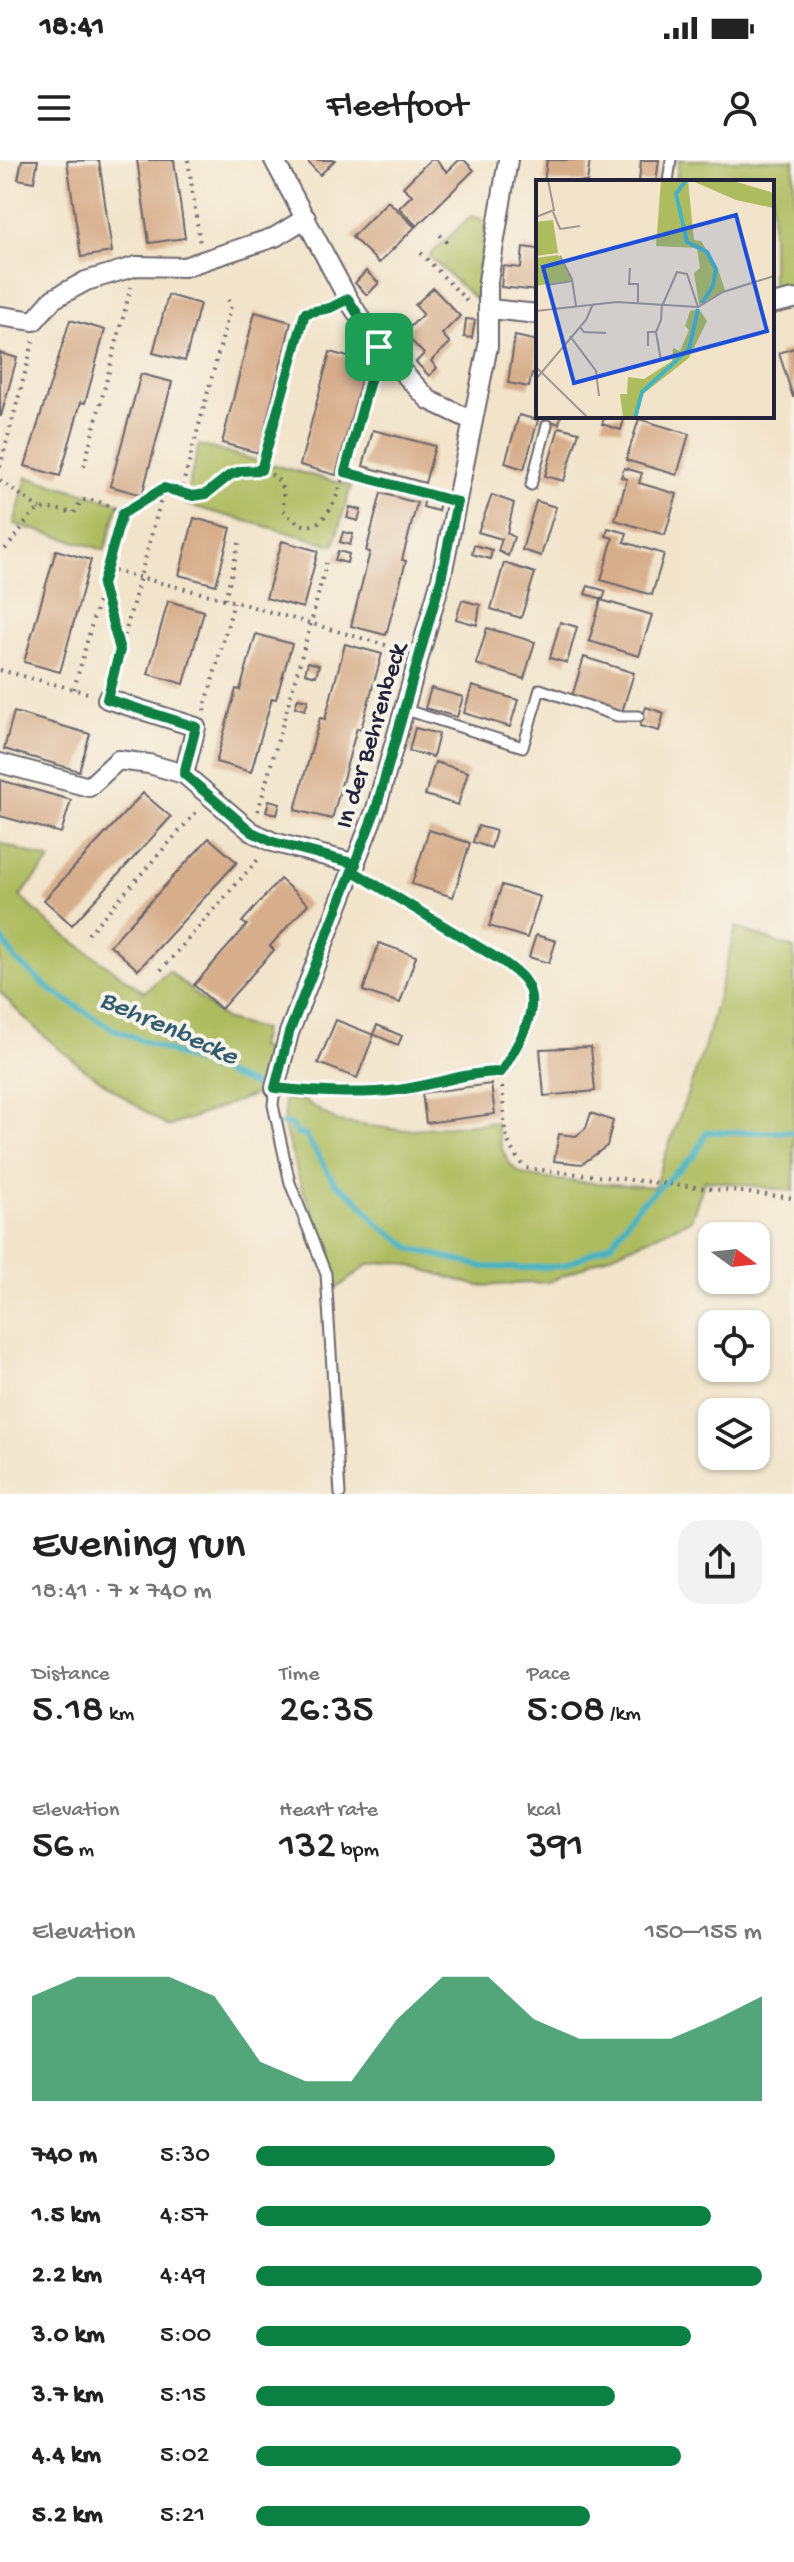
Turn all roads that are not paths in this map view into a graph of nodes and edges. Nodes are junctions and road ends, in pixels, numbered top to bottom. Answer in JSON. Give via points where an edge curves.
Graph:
{"nodes":[{"id":1,"x":274,"y":160,"type":"edge"},
{"id":2,"x":508,"y":160,"type":"edge"},
{"id":3,"x":671,"y":160,"type":"edge"},
{"id":4,"x":668,"y":180,"type":"edge"},
{"id":5,"x":306,"y":218,"type":"junction"},
{"id":6,"x":348,"y":299,"type":"junction"},
{"id":7,"x":794,"y":299,"type":"edge"},
{"id":8,"x":774,"y":304,"type":"edge"},
{"id":9,"x":490,"y":309,"type":"junction"},
{"id":10,"x":536,"y":314,"type":"edge"},
{"id":11,"x":0,"y":316,"type":"edge"},
{"id":12,"x":473,"y":421,"type":"junction"},
{"id":13,"x":547,"y":425,"type":"dead end"},
{"id":14,"x":266,"y":451,"type":"road end"},
{"id":15,"x":531,"y":485,"type":"dead end"},
{"id":16,"x":107,"y":699,"type":"road end"},
{"id":17,"x":406,"y":710,"type":"junction"},
{"id":18,"x":639,"y":716,"type":"dead end"},
{"id":19,"x":0,"y":763,"type":"edge"},
{"id":20,"x":184,"y":774,"type":"junction"},
{"id":21,"x":354,"y":868,"type":"junction"},
{"id":22,"x":275,"y":1088,"type":"junction"},
{"id":23,"x":340,"y":1494,"type":"edge"}],
"edges":[{"from":1,"to":5,"type":"street"},
{"from":2,"to":9,"type":"street","name":"In der Behrenbeck","via":[[488,281]]},
{"from":3,"to":4,"type":"lane"},
{"from":5,"to":6,"type":"street"},
{"from":5,"to":11,"type":"street","via":[[275,237],[202,262],[137,266],[86,281],[53,299],[34,321]]},
{"from":6,"to":12,"type":"street","via":[[379,347],[429,400]]},
{"from":6,"to":14,"type":"lane","via":[[305,313]]},
{"from":7,"to":8,"type":"street"},
{"from":9,"to":10,"type":"street"},
{"from":9,"to":12,"type":"street","name":"In der Behrenbeck"},
{"from":12,"to":17,"type":"street","name":"In der Behrenbeck","via":[[441,579]]},
{"from":13,"to":15,"type":"lane"},
{"from":16,"to":20,"type":"street","via":[[196,727]]},
{"from":17,"to":18,"type":"lane","via":[[523,747],[540,689],[617,716]]},
{"from":17,"to":21,"type":"street","name":"In der Behrenbeck"},
{"from":19,"to":20,"type":"street","via":[[89,787],[118,760]]},
{"from":20,"to":21,"type":"street","via":[[252,832]]},
{"from":21,"to":22,"type":"street","name":"In der Behrenbeck","via":[[289,1033]]},
{"from":21,"to":22,"type":"lane","via":[[505,963],[526,981],[529,1016],[501,1072],[398,1090],[327,1094]]},
{"from":22,"to":23,"type":"lane","name":"In der Behrenbeck","via":[[273,1105],[290,1183],[326,1274]]}]}
